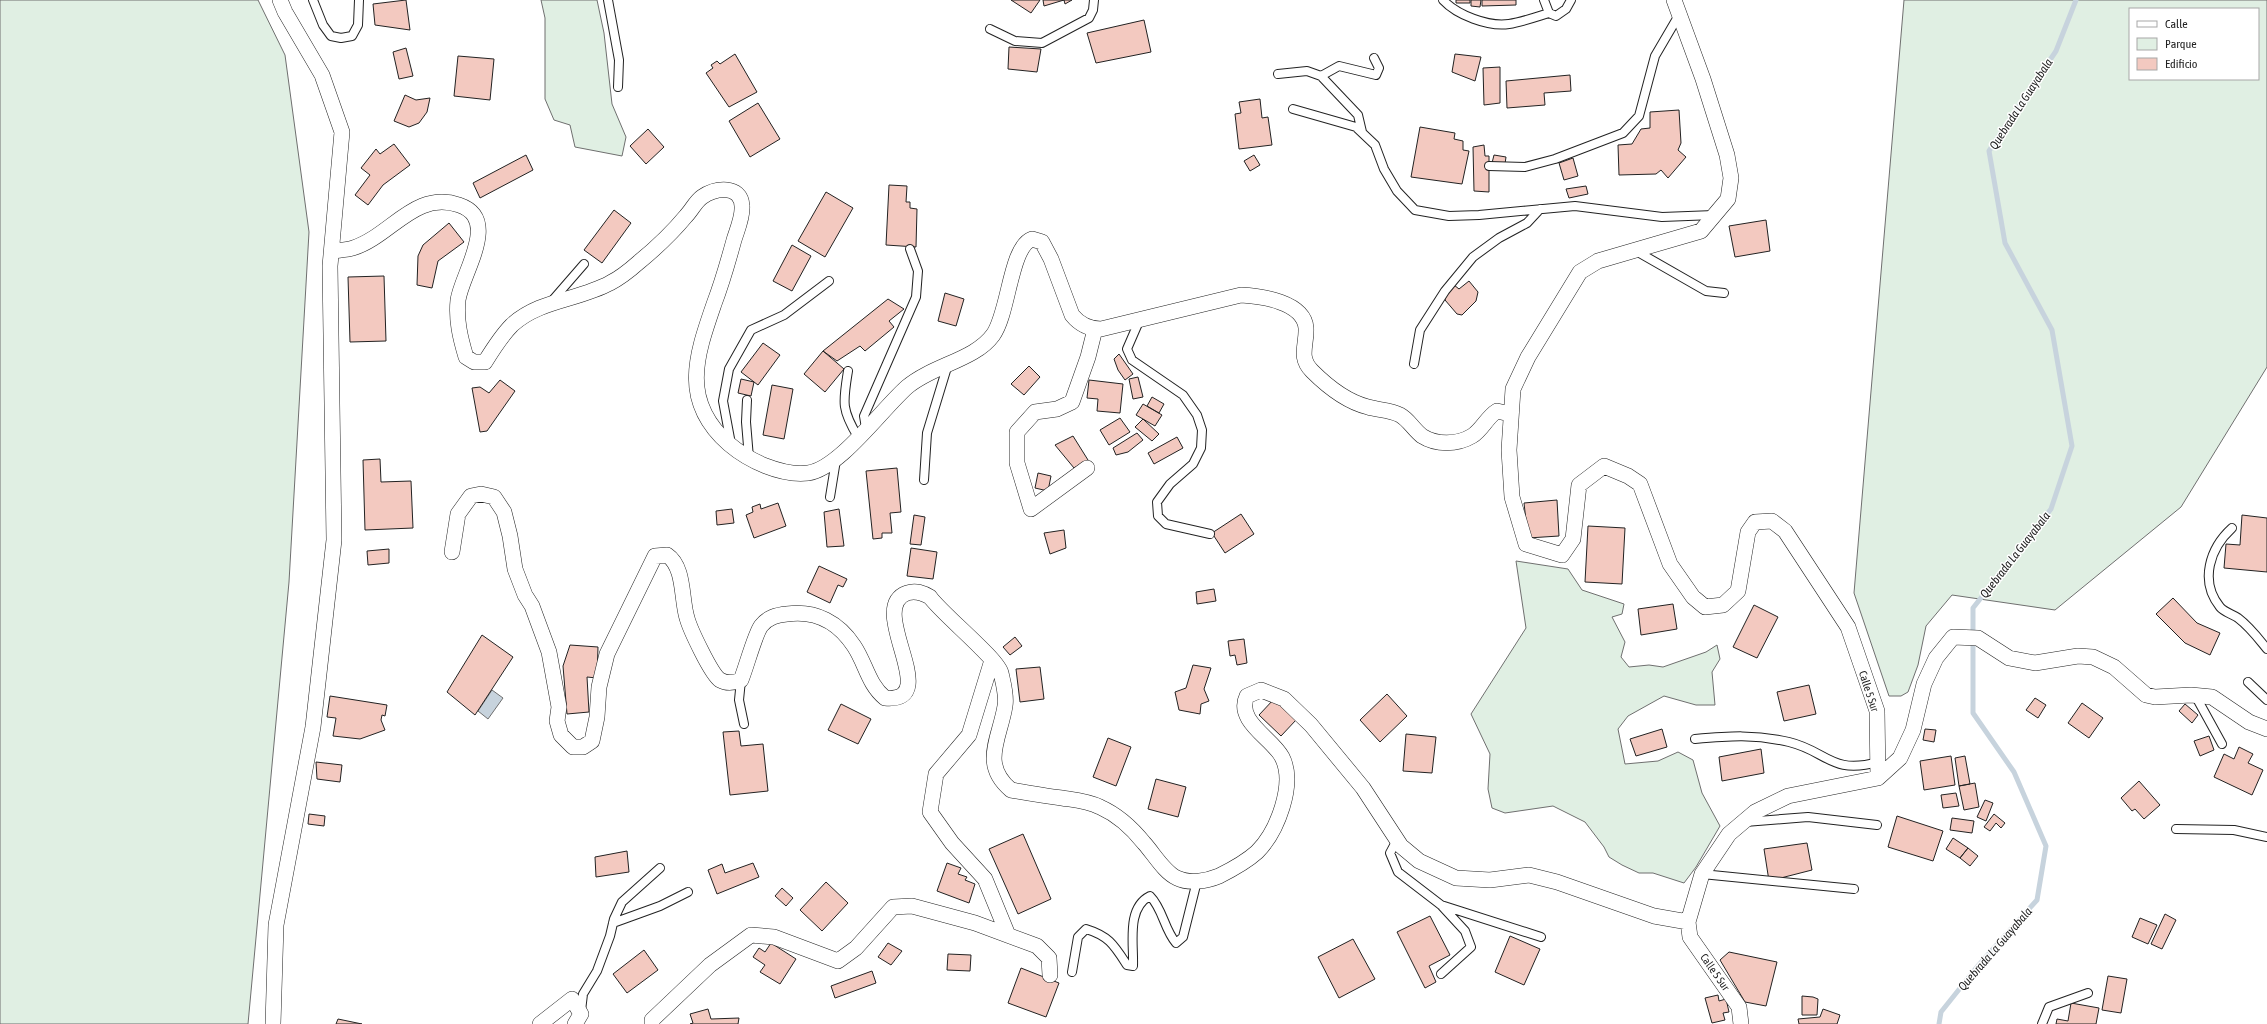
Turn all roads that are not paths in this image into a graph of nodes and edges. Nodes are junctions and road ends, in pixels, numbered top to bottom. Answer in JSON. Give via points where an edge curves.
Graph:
{"nodes":[{"id":1,"x":280,"y":0,"type":"edge"},
{"id":2,"x":313,"y":0,"type":"edge"},
{"id":3,"x":359,"y":0,"type":"edge"},
{"id":4,"x":608,"y":0,"type":"edge"},
{"id":5,"x":1094,"y":0,"type":"edge"},
{"id":6,"x":1443,"y":0,"type":"edge"},
{"id":7,"x":1544,"y":0,"type":"edge"},
{"id":8,"x":1571,"y":0,"type":"edge"},
{"id":9,"x":1674,"y":0,"type":"edge"},
{"id":10,"x":1549,"y":13,"type":"junction"},
{"id":11,"x":1679,"y":15,"type":"junction"},
{"id":12,"x":990,"y":29,"type":"dead end"},
{"id":13,"x":1374,"y":58,"type":"dead end"},
{"id":14,"x":1278,"y":74,"type":"dead end"},
{"id":15,"x":1321,"y":76,"type":"junction"},
{"id":16,"x":618,"y":86,"type":"dead end"},
{"id":17,"x":1293,"y":109,"type":"dead end"},
{"id":18,"x":1362,"y":133,"type":"junction"},
{"id":19,"x":1489,"y":166,"type":"dead end"},
{"id":20,"x":1540,"y":209,"type":"junction"},
{"id":21,"x":1715,"y":215,"type":"junction"},
{"id":22,"x":910,"y":249,"type":"dead end"},
{"id":23,"x":1635,"y":250,"type":"junction"},
{"id":24,"x":332,"y":251,"type":"junction"},
{"id":25,"x":584,"y":264,"type":"dead end"},
{"id":26,"x":829,"y":282,"type":"dead end"},
{"id":27,"x":1724,"y":294,"type":"dead end"},
{"id":28,"x":548,"y":305,"type":"junction"},
{"id":29,"x":1140,"y":319,"type":"junction"},
{"id":30,"x":1095,"y":329,"type":"junction"},
{"id":31,"x":948,"y":363,"type":"junction"},
{"id":32,"x":1414,"y":364,"type":"dead end"},
{"id":33,"x":848,"y":372,"type":"dead end"},
{"id":34,"x":747,"y":400,"type":"dead end"},
{"id":35,"x":1510,"y":414,"type":"junction"},
{"id":36,"x":862,"y":433,"type":"junction"},
{"id":37,"x":731,"y":446,"type":"junction"},
{"id":38,"x":749,"y":458,"type":"junction"},
{"id":39,"x":836,"y":460,"type":"junction"},
{"id":40,"x":1087,"y":468,"type":"dead end"},
{"id":41,"x":924,"y":480,"type":"dead end"},
{"id":42,"x":830,"y":497,"type":"dead end"},
{"id":43,"x":2232,"y":528,"type":"dead end"},
{"id":44,"x":1210,"y":534,"type":"dead end"},
{"id":45,"x":452,"y":552,"type":"dead end"},
{"id":46,"x":2267,"y":649,"type":"edge"},
{"id":47,"x":992,"y":660,"type":"junction"},
{"id":48,"x":741,"y":680,"type":"junction"},
{"id":49,"x":2248,"y":682,"type":"dead end"},
{"id":50,"x":2195,"y":695,"type":"junction"},
{"id":51,"x":2267,"y":700,"type":"edge"},
{"id":52,"x":744,"y":724,"type":"dead end"},
{"id":53,"x":2267,"y":729,"type":"edge"},
{"id":54,"x":1695,"y":739,"type":"dead end"},
{"id":55,"x":2222,"y":744,"type":"dead end"},
{"id":56,"x":1878,"y":762,"type":"junction"},
{"id":57,"x":1878,"y":778,"type":"junction"},
{"id":58,"x":1743,"y":822,"type":"junction"},
{"id":59,"x":1877,"y":825,"type":"dead end"},
{"id":60,"x":2176,"y":829,"type":"dead end"},
{"id":61,"x":2267,"y":837,"type":"edge"},
{"id":62,"x":1397,"y":840,"type":"junction"},
{"id":63,"x":660,"y":868,"type":"dead end"},
{"id":64,"x":1702,"y":874,"type":"junction"},
{"id":65,"x":1197,"y":881,"type":"junction"},
{"id":66,"x":1854,"y":889,"type":"dead end"},
{"id":67,"x":688,"y":892,"type":"dead end"},
{"id":68,"x":1441,"y":905,"type":"junction"},
{"id":69,"x":1688,"y":922,"type":"junction"},
{"id":70,"x":613,"y":923,"type":"junction"},
{"id":71,"x":1008,"y":936,"type":"junction"},
{"id":72,"x":1542,"y":937,"type":"dead end"},
{"id":73,"x":1072,"y":972,"type":"dead end"},
{"id":74,"x":1441,"y":974,"type":"dead end"},
{"id":75,"x":1050,"y":975,"type":"dead end"},
{"id":76,"x":2088,"y":993,"type":"dead end"},
{"id":77,"x":578,"y":1019,"type":"edge"},
{"id":78,"x":273,"y":1024,"type":"edge"},
{"id":79,"x":540,"y":1024,"type":"edge"},
{"id":80,"x":652,"y":1024,"type":"edge"},
{"id":81,"x":1741,"y":1024,"type":"edge"},
{"id":82,"x":2042,"y":1024,"type":"edge"}],
"edges":[{"from":1,"to":24,"type":"street","via":[[322,75],[342,132]]},
{"from":2,"to":3,"type":"lane","via":[[323,26],[331,36],[341,38],[352,36],[358,25]]},
{"from":4,"to":16,"type":"lane","via":[[619,60]]},
{"from":5,"to":12,"type":"lane","via":[[1089,18],[1042,43],[1016,41]]},
{"from":6,"to":10,"type":"lane","via":[[1448,6],[1472,19],[1508,24]]},
{"from":7,"to":10,"type":"lane"},
{"from":8,"to":10,"type":"lane","via":[[1566,9],[1556,16]]},
{"from":9,"to":11,"type":"street"},
{"from":11,"to":19,"type":"lane","via":[[1655,56],[1639,116],[1623,133],[1555,159],[1525,167]]},
{"from":11,"to":21,"type":"street","via":[[1716,118],[1731,178],[1728,199]]},
{"from":13,"to":15,"type":"lane","via":[[1379,68],[1376,75],[1339,66]]},
{"from":14,"to":15,"type":"lane","via":[[1307,71]]},
{"from":15,"to":18,"type":"lane","via":[[1358,115]]},
{"from":17,"to":18,"type":"lane","via":[[1356,127]]},
{"from":18,"to":20,"type":"lane","via":[[1375,145],[1384,169],[1397,191],[1416,210],[1449,216],[1479,216]]},
{"from":20,"to":21,"type":"lane","via":[[1576,206],[1662,217]]},
{"from":20,"to":32,"type":"lane","via":[[1527,223],[1499,238],[1473,257],[1459,274],[1420,330]]},
{"from":21,"to":23,"type":"street","via":[[1701,231]]},
{"from":22,"to":36,"type":"lane","via":[[918,271],[916,297],[864,416]]},
{"from":23,"to":27,"type":"lane","via":[[1706,291]]},
{"from":23,"to":35,"type":"street","via":[[1598,261],[1580,272],[1528,357],[1513,389]]},
{"from":24,"to":28,"type":"street","via":[[353,248],[376,236],[418,207],[435,202],[454,203],[463,206],[472,214],[479,232],[479,239],[459,298],[457,327],[466,357],[474,362],[486,362],[502,335],[512,325],[528,313]]},
{"from":24,"to":78,"type":"street","via":[[330,266],[334,540],[313,727],[276,925]]},
{"from":25,"to":28,"type":"lane"},
{"from":26,"to":37,"type":"lane","via":[[784,315],[751,330],[730,369],[723,401]]},
{"from":28,"to":37,"type":"street","via":[[609,284],[652,251],[702,197],[724,189],[734,191],[741,200],[741,213],[726,271],[698,349],[696,376],[700,401],[705,412],[717,432]]},
{"from":29,"to":30,"type":"street"},
{"from":29,"to":35,"type":"street","via":[[1241,295],[1260,296],[1291,308],[1302,317],[1306,330],[1303,354],[1312,371],[1343,396],[1358,404],[1401,415],[1411,427],[1432,442],[1451,443],[1472,436],[1498,411]]},
{"from":29,"to":44,"type":"lane","via":[[1128,349],[1132,360],[1183,395],[1197,415],[1202,430],[1201,448],[1193,464],[1170,484],[1158,502],[1158,516],[1166,524]]},
{"from":30,"to":31,"type":"street","via":[[1084,326],[1072,315],[1051,259],[1042,242],[1032,239],[1024,244],[1015,264],[1004,315],[992,337],[971,354]]},
{"from":30,"to":40,"type":"street","via":[[1072,402],[1057,409],[1035,412],[1018,432],[1017,463],[1031,509]]},
{"from":31,"to":36,"type":"street","via":[[908,387]]},
{"from":31,"to":41,"type":"lane","via":[[927,433]]},
{"from":33,"to":36,"type":"lane","via":[[843,403],[850,425]]},
{"from":34,"to":38,"type":"lane"},
{"from":35,"to":56,"type":"street","name":"Calle 5 Sur","via":[[1512,497],[1526,544],[1562,555],[1573,539],[1579,485],[1604,466],[1640,484],[1670,564],[1693,597],[1705,607],[1723,605],[1738,591],[1748,532],[1755,522],[1772,521],[1785,531],[1848,628],[1877,711]]},
{"from":36,"to":39,"type":"street"},
{"from":37,"to":38,"type":"street"},
{"from":38,"to":39,"type":"street","via":[[763,465],[801,473],[820,470]]},
{"from":39,"to":42,"type":"lane"},
{"from":43,"to":46,"type":"lane","via":[[2216,547],[2210,560],[2208,573],[2212,594],[2221,608],[2251,629]]},
{"from":45,"to":48,"type":"street","via":[[458,514],[470,496],[481,494],[494,497],[504,512],[515,569],[549,652],[559,707],[558,728],[564,740],[573,747],[583,747],[592,741],[599,687],[607,654],[655,556],[667,555],[672,560],[680,577],[686,618],[718,679],[728,683]]},
{"from":47,"to":48,"type":"street","via":[[930,597],[918,591],[911,591],[899,597],[894,616],[909,679],[906,690],[897,697],[885,698],[875,690],[855,646],[835,624],[825,618],[805,613],[779,614],[772,616],[762,625]]},
{"from":47,"to":65,"type":"street","via":[[1000,670],[1006,704],[993,756],[995,769],[1004,784],[1011,790],[1099,806],[1133,830],[1177,878]]},
{"from":47,"to":71,"type":"street","via":[[969,735],[936,774],[930,812],[952,843],[985,879]]},
{"from":48,"to":52,"type":"lane","via":[[739,700]]},
{"from":49,"to":51,"type":"lane"},
{"from":50,"to":53,"type":"street","via":[[2212,697],[2249,722]]},
{"from":50,"to":55,"type":"lane"},
{"from":50,"to":57,"type":"street","via":[[2146,695],[2114,667],[2093,657],[2078,656],[2035,663],[2009,658],[1972,638],[1953,637],[1936,658],[1924,684],[1913,730],[1900,758]]},
{"from":54,"to":56,"type":"lane","via":[[1758,736],[1790,743],[1833,763],[1862,766]]},
{"from":56,"to":57,"type":"street","name":"Calle 5 Sur"},
{"from":57,"to":58,"type":"street","via":[[1788,796],[1755,812]]},
{"from":58,"to":59,"type":"lane","via":[[1808,817]]},
{"from":58,"to":64,"type":"street","via":[[1729,834]]},
{"from":60,"to":61,"type":"lane","via":[[2234,830]]},
{"from":62,"to":65,"type":"street","via":[[1363,788],[1311,725],[1284,698],[1266,690],[1256,690],[1247,696],[1245,713],[1283,758],[1288,775],[1284,800],[1273,828],[1257,852],[1217,877]]},
{"from":62,"to":68,"type":"lane","via":[[1390,853],[1398,872]]},
{"from":62,"to":69,"type":"street","via":[[1419,861],[1456,878],[1490,880],[1529,875],[1557,882],[1654,916]]},
{"from":63,"to":70,"type":"lane","via":[[622,902]]},
{"from":64,"to":66,"type":"lane"},
{"from":64,"to":69,"type":"street"},
{"from":65,"to":73,"type":"lane","via":[[1183,937],[1176,943],[1169,935],[1157,903],[1150,896],[1143,900],[1134,914],[1133,966],[1127,965],[1102,934],[1086,929],[1078,937]]},
{"from":67,"to":70,"type":"lane","via":[[660,906]]},
{"from":68,"to":72,"type":"lane"},
{"from":68,"to":74,"type":"lane","via":[[1465,932],[1470,947]]},
{"from":69,"to":81,"type":"street","name":"Calle 5 Sur","via":[[1690,937],[1739,1007]]},
{"from":70,"to":77,"type":"lane","via":[[597,971],[583,994]]},
{"from":71,"to":75,"type":"street","via":[[1037,946],[1049,958]]},
{"from":71,"to":80,"type":"street","via":[[947,914],[912,906],[893,907],[856,948],[838,961],[774,937],[751,935],[710,965],[652,1020]]},
{"from":76,"to":82,"type":"lane","via":[[2049,1007]]},
{"from":77,"to":79,"type":"street","via":[[572,999]]}]}
